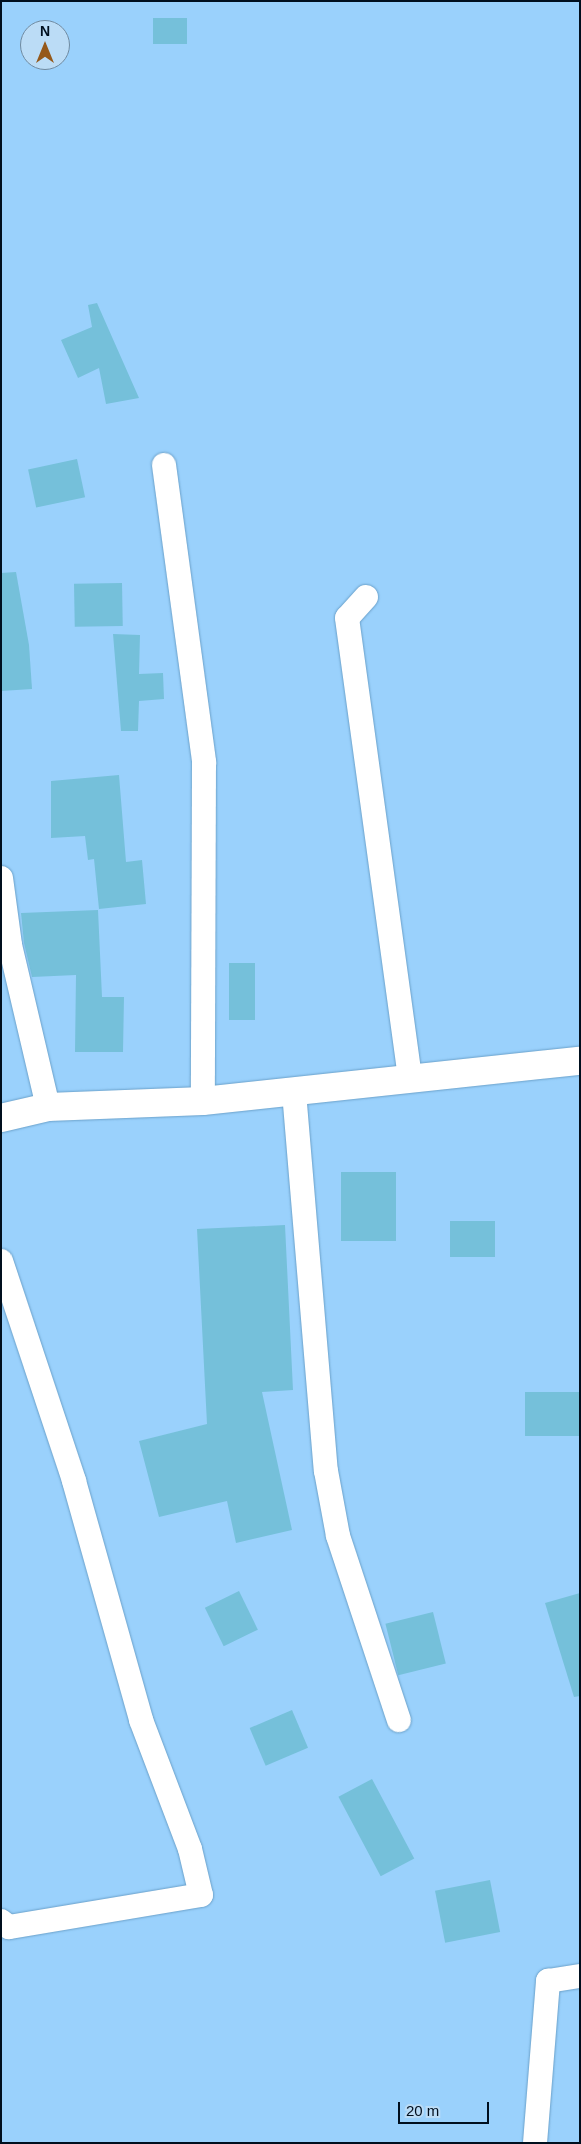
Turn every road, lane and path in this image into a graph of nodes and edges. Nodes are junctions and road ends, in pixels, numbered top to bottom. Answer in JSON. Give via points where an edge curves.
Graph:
{"nodes":[{"id":1,"x":164,"y":465,"type":"dead end"},
{"id":2,"x":366,"y":597,"type":"dead end"},
{"id":3,"x":1,"y":878,"type":"edge"},
{"id":4,"x":580,"y":1061,"type":"edge"},
{"id":5,"x":410,"y":1079,"type":"junction"},
{"id":6,"x":294,"y":1092,"type":"junction"},
{"id":7,"x":203,"y":1101,"type":"junction"},
{"id":8,"x":48,"y":1107,"type":"junction"},
{"id":9,"x":1,"y":1118,"type":"edge"},
{"id":10,"x":1,"y":1261,"type":"edge"},
{"id":11,"x":399,"y":1720,"type":"dead end"},
{"id":12,"x":1,"y":1920,"type":"edge"},
{"id":13,"x":580,"y":1976,"type":"edge"},
{"id":14,"x":535,"y":2143,"type":"edge"}],
"edges":[{"from":1,"to":7,"type":"street","via":[[204,762]]},
{"from":2,"to":5,"type":"street","via":[[347,618]]},
{"from":3,"to":8,"type":"street","via":[[10,945]]},
{"from":4,"to":5,"type":"street"},
{"from":5,"to":6,"type":"street"},
{"from":6,"to":7,"type":"street"},
{"from":6,"to":11,"type":"street","via":[[326,1471],[338,1536]]},
{"from":7,"to":8,"type":"street"},
{"from":8,"to":9,"type":"street"},
{"from":10,"to":12,"type":"street","via":[[74,1481],[141,1720],[190,1850],[201,1895],[9,1927]]},
{"from":13,"to":14,"type":"street","via":[[548,1981]]}]}
